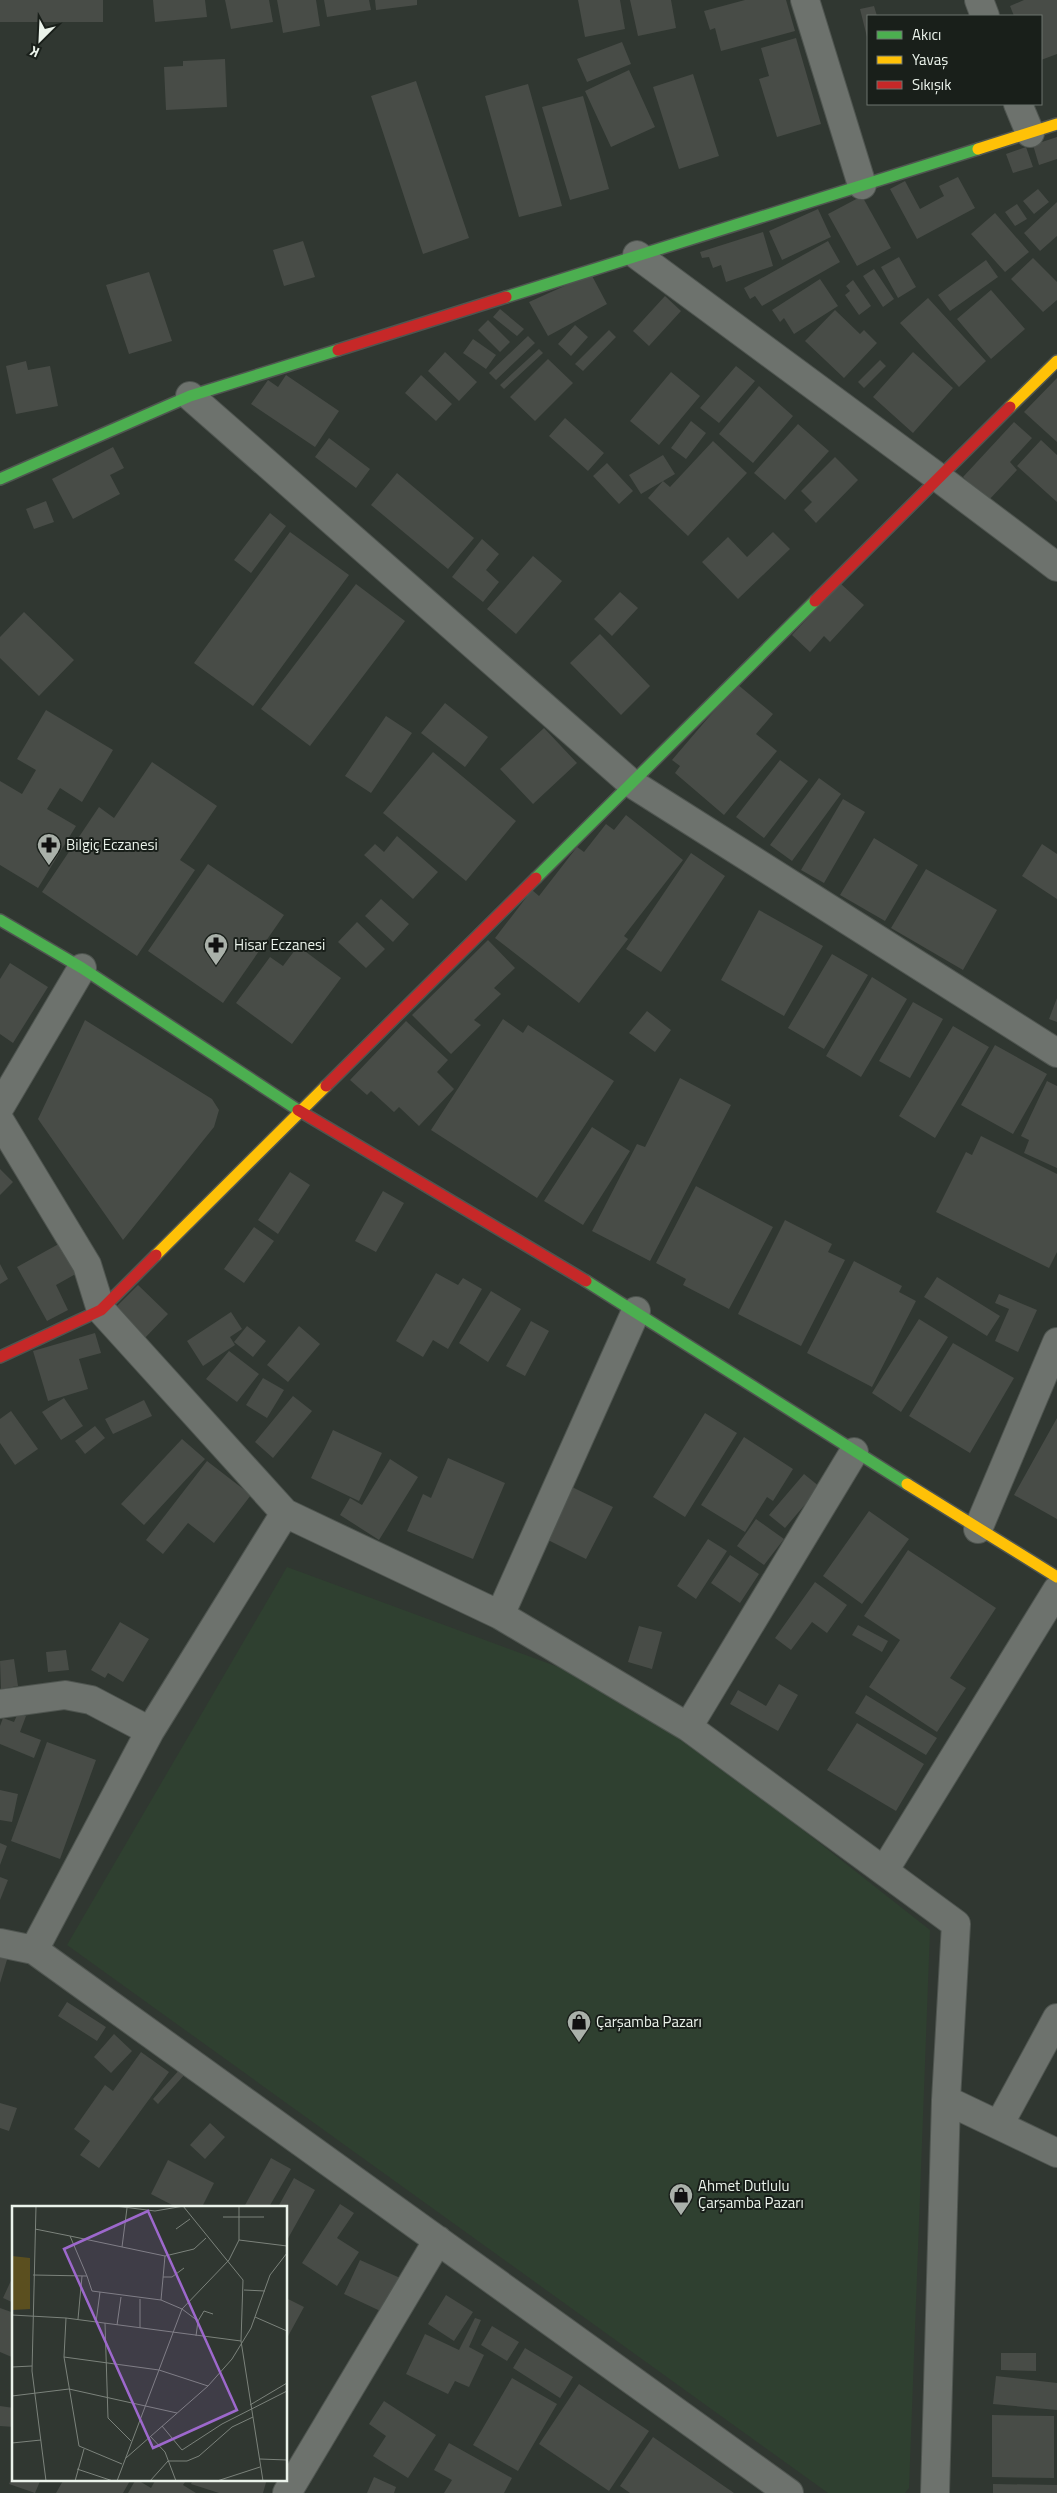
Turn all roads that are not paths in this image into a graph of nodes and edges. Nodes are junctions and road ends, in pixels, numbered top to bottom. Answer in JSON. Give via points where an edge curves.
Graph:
{"nodes":[{"id":1,"x":805,"y":0,"type":"edge"},
{"id":2,"x":979,"y":0,"type":"edge"},
{"id":3,"x":985,"y":15,"type":"edge"},
{"id":4,"x":1018,"y":105,"type":"edge"},
{"id":5,"x":1057,"y":124,"type":"edge"},
{"id":6,"x":1030,"y":133,"type":"junction"},
{"id":7,"x":862,"y":185,"type":"junction"},
{"id":8,"x":638,"y":255,"type":"junction"},
{"id":9,"x":1057,"y":361,"type":"edge"},
{"id":10,"x":190,"y":396,"type":"junction"},
{"id":11,"x":939,"y":478,"type":"junction"},
{"id":12,"x":0,"y":479,"type":"edge"},
{"id":13,"x":1057,"y":567,"type":"edge"},
{"id":14,"x":631,"y":782,"type":"junction"},
{"id":15,"x":0,"y":920,"type":"edge"},
{"id":16,"x":82,"y":968,"type":"junction"},
{"id":17,"x":1057,"y":1053,"type":"edge"},
{"id":18,"x":0,"y":1107,"type":"edge"},
{"id":19,"x":299,"y":1111,"type":"junction"},
{"id":20,"x":0,"y":1121,"type":"edge"},
{"id":21,"x":101,"y":1310,"type":"junction"},
{"id":22,"x":636,"y":1311,"type":"junction"},
{"id":23,"x":1057,"y":1342,"type":"edge"},
{"id":24,"x":0,"y":1357,"type":"edge"},
{"id":25,"x":854,"y":1452,"type":"junction"},
{"id":26,"x":284,"y":1513,"type":"junction"},
{"id":27,"x":978,"y":1529,"type":"junction"},
{"id":28,"x":1057,"y":1577,"type":"edge"},
{"id":29,"x":1057,"y":1590,"type":"edge"},
{"id":30,"x":500,"y":1615,"type":"junction"},
{"id":31,"x":0,"y":1704,"type":"edge"},
{"id":32,"x":688,"y":1727,"type":"junction"},
{"id":33,"x":150,"y":1731,"type":"junction"},
{"id":34,"x":884,"y":1871,"type":"junction"},
{"id":35,"x":0,"y":1943,"type":"edge"},
{"id":36,"x":34,"y":1950,"type":"junction"},
{"id":37,"x":1057,"y":2018,"type":"edge"},
{"id":38,"x":946,"y":2100,"type":"junction"},
{"id":39,"x":999,"y":2125,"type":"junction"},
{"id":40,"x":1057,"y":2153,"type":"edge"},
{"id":41,"x":438,"y":2240,"type":"junction"},
{"id":42,"x":287,"y":2493,"type":"edge"},
{"id":43,"x":790,"y":2493,"type":"edge"},
{"id":44,"x":935,"y":2493,"type":"edge"}],
"edges":[{"from":1,"to":7,"type":"street"},
{"from":2,"to":3,"type":"street"},
{"from":4,"to":6,"type":"street"},
{"from":5,"to":6,"type":"street"},
{"from":6,"to":7,"type":"street"},
{"from":7,"to":8,"type":"street"},
{"from":8,"to":10,"type":"street"},
{"from":8,"to":11,"type":"street"},
{"from":9,"to":11,"type":"street"},
{"from":10,"to":12,"type":"street"},
{"from":10,"to":14,"type":"street"},
{"from":11,"to":13,"type":"street"},
{"from":11,"to":14,"type":"street"},
{"from":14,"to":17,"type":"street"},
{"from":14,"to":19,"type":"street"},
{"from":15,"to":16,"type":"street"},
{"from":16,"to":18,"type":"street"},
{"from":16,"to":19,"type":"street"},
{"from":19,"to":21,"type":"street"},
{"from":19,"to":22,"type":"street"},
{"from":20,"to":21,"type":"street","via":[[87,1265]]},
{"from":21,"to":24,"type":"street"},
{"from":21,"to":26,"type":"street"},
{"from":22,"to":25,"type":"street"},
{"from":22,"to":30,"type":"street"},
{"from":23,"to":27,"type":"street"},
{"from":25,"to":27,"type":"street"},
{"from":25,"to":32,"type":"street"},
{"from":26,"to":30,"type":"street"},
{"from":26,"to":33,"type":"street"},
{"from":27,"to":28,"type":"street"},
{"from":29,"to":34,"type":"street"},
{"from":30,"to":32,"type":"street"},
{"from":31,"to":33,"type":"street","via":[[65,1695],[91,1700]]},
{"from":32,"to":34,"type":"street"},
{"from":33,"to":36,"type":"street"},
{"from":34,"to":38,"type":"street","via":[[956,1924]]},
{"from":35,"to":36,"type":"street"},
{"from":36,"to":41,"type":"street"},
{"from":37,"to":39,"type":"street"},
{"from":38,"to":39,"type":"street"},
{"from":38,"to":44,"type":"street"},
{"from":39,"to":40,"type":"street"},
{"from":41,"to":42,"type":"street"},
{"from":41,"to":43,"type":"street"}]}
